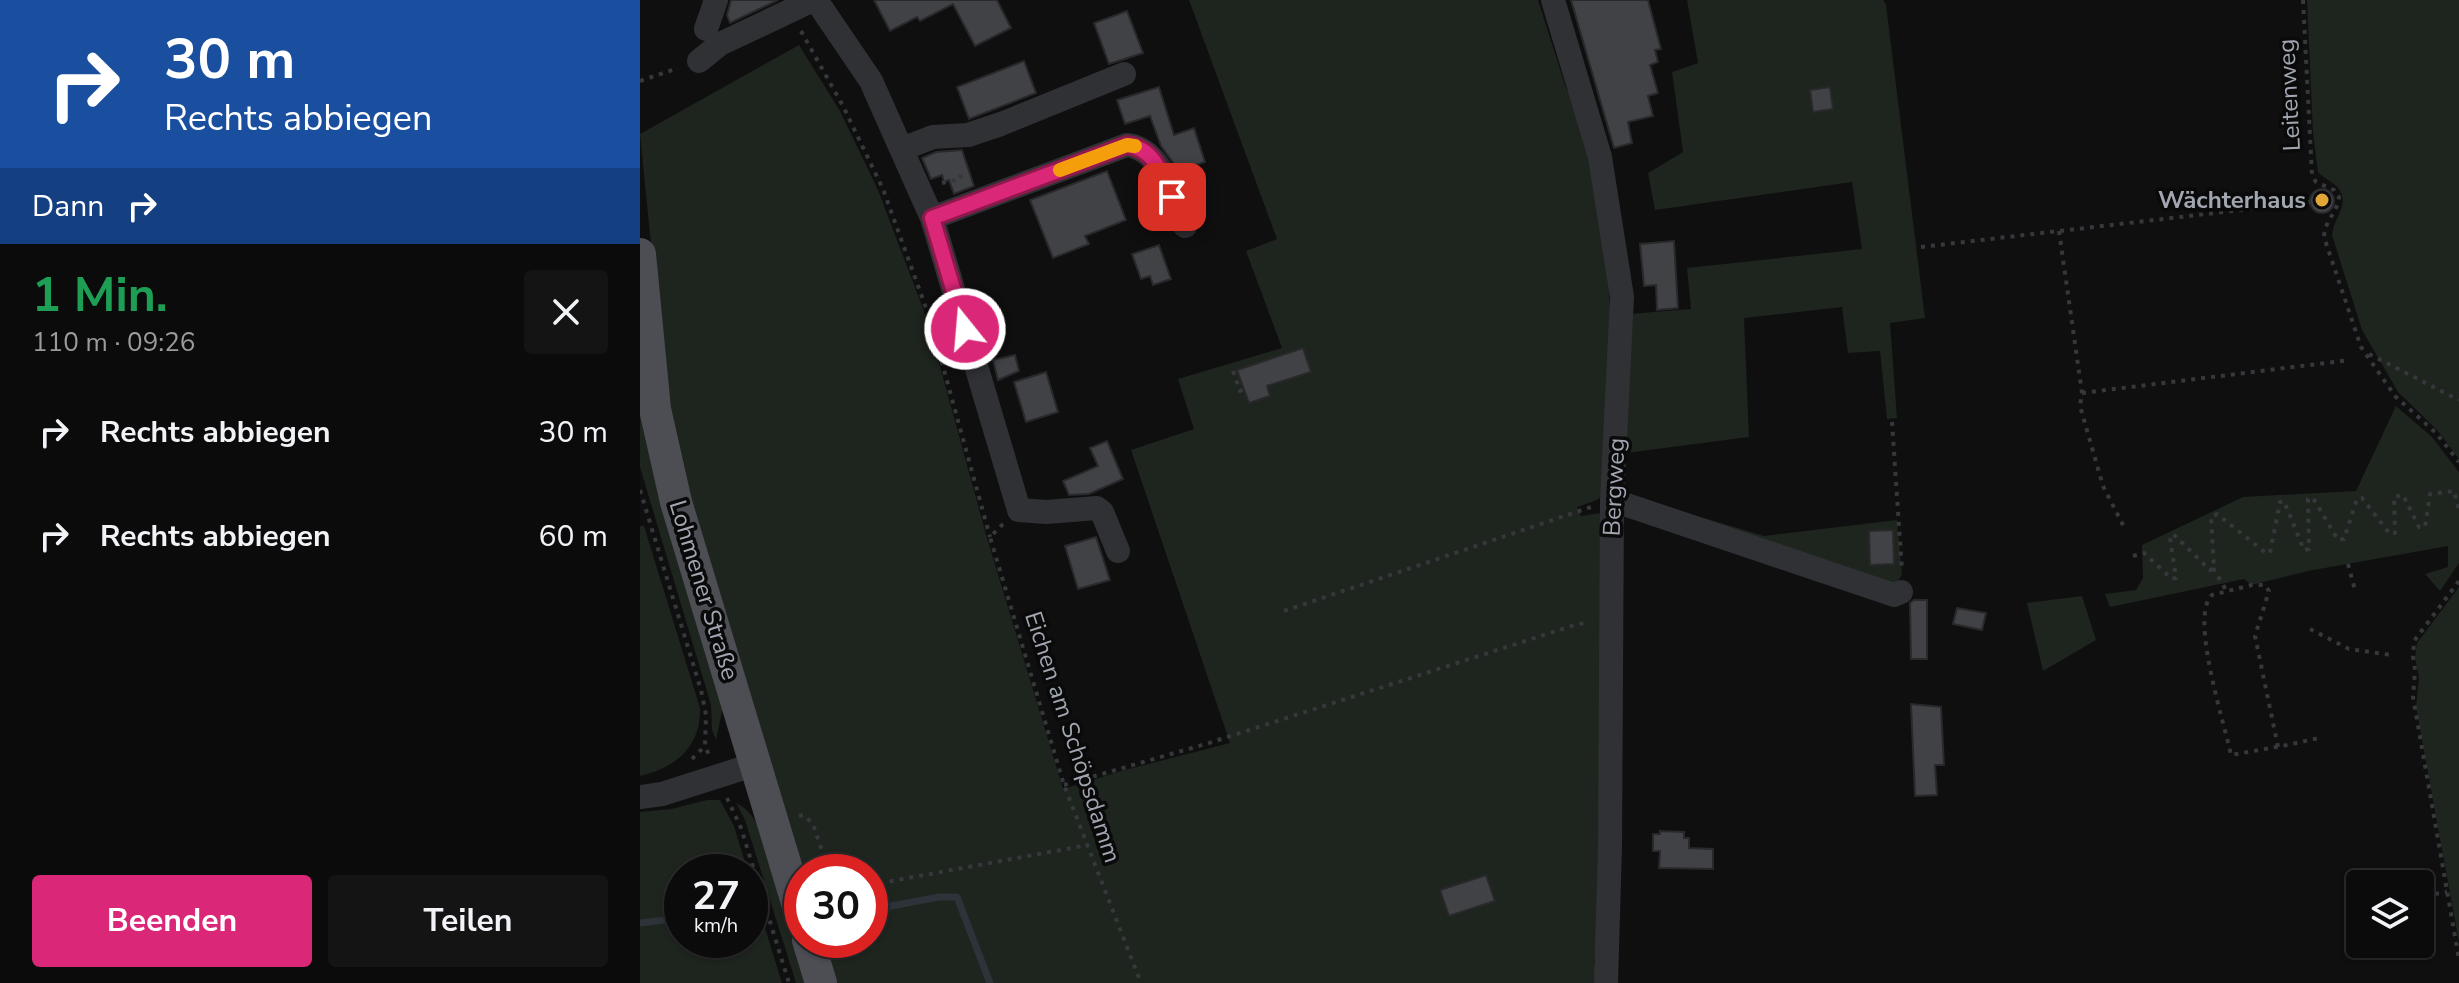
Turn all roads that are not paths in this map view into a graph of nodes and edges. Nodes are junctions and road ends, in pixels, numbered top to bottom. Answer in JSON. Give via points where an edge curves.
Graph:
{"nodes":[{"id":1,"x":716,"y":0,"type":"edge"},
{"id":2,"x":814,"y":0,"type":"edge"},
{"id":3,"x":1553,"y":0,"type":"edge"},
{"id":4,"x":706,"y":29,"type":"dead end"},
{"id":5,"x":699,"y":61,"type":"road end"},
{"id":6,"x":1124,"y":74,"type":"dead end"},
{"id":7,"x":902,"y":149,"type":"junction"},
{"id":8,"x":932,"y":218,"type":"junction"},
{"id":9,"x":1185,"y":226,"type":"dead end"},
{"id":10,"x":640,"y":254,"type":"edge"},
{"id":11,"x":1612,"y":500,"type":"junction"},
{"id":12,"x":1118,"y":551,"type":"dead end"},
{"id":13,"x":1901,"y":592,"type":"road end"},
{"id":14,"x":756,"y":764,"type":"junction"},
{"id":15,"x":640,"y":797,"type":"edge"},
{"id":16,"x":784,"y":858,"type":"edge"},
{"id":17,"x":813,"y":958,"type":"edge"},
{"id":18,"x":821,"y":983,"type":"edge"},
{"id":19,"x":1606,"y":983,"type":"edge"}],
"edges":[{"from":1,"to":4,"type":"street"},
{"from":2,"to":5,"type":"street","via":[[720,44]]},
{"from":2,"to":7,"type":"street","via":[[871,81]]},
{"from":3,"to":11,"type":"street","name":"Bergweg","via":[[1600,157],[1622,297]]},
{"from":6,"to":7,"type":"street","via":[[1001,124],[968,135],[933,137]]},
{"from":7,"to":8,"type":"street"},
{"from":8,"to":9,"type":"street","via":[[1127,145],[1138,146],[1160,169]]},
{"from":8,"to":12,"type":"street","via":[[1019,510],[1097,508]]},
{"from":10,"to":14,"type":"main road","name":"Lohmener Straße","via":[[655,409],[676,502]]},
{"from":11,"to":13,"type":"street","via":[[1894,595]]},
{"from":11,"to":19,"type":"street","name":"Bergweg"},
{"from":14,"to":15,"type":"street"},
{"from":14,"to":16,"type":"main road","name":"Lohmener Straße"},
{"from":17,"to":18,"type":"main road"}]}
